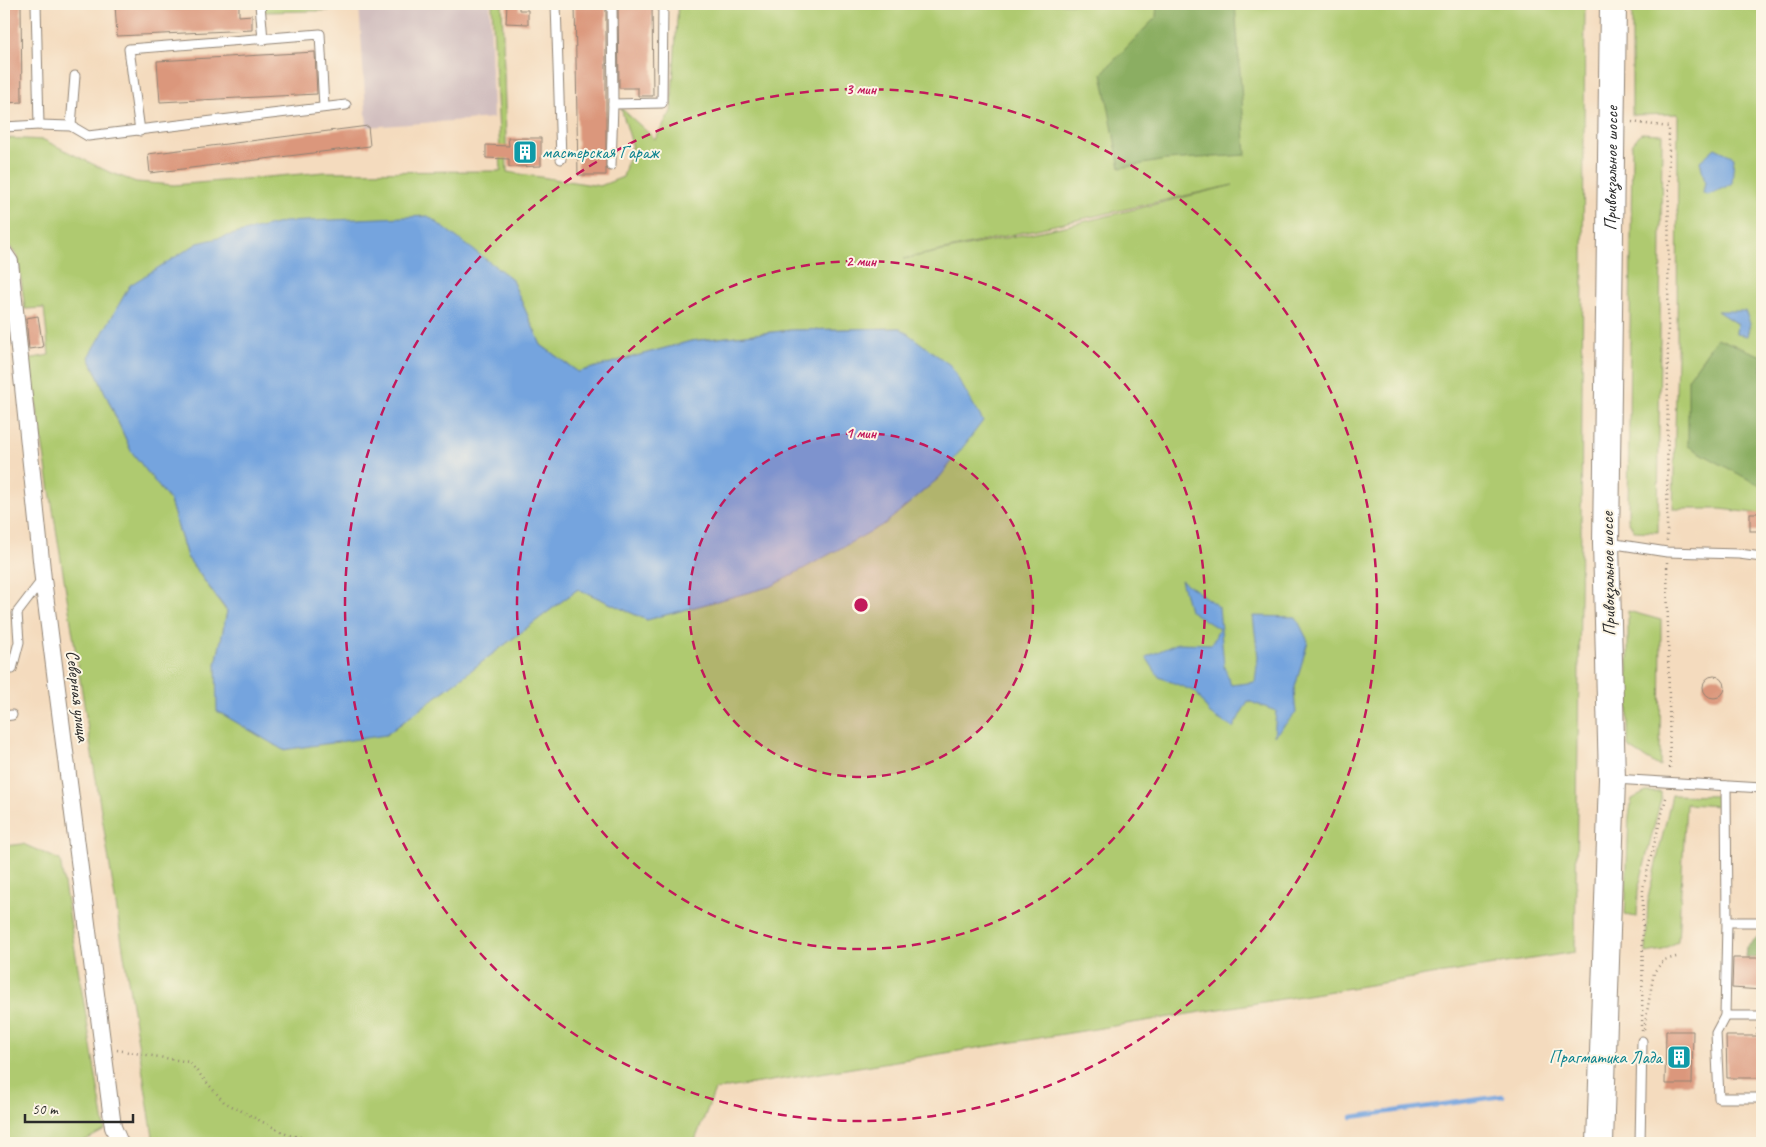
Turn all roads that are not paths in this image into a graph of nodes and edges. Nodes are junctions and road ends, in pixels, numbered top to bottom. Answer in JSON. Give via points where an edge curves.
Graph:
{"nodes":[{"id":1,"x":36,"y":4,"type":"edge"},
{"id":2,"x":260,"y":4,"type":"edge"},
{"id":3,"x":556,"y":4,"type":"edge"},
{"id":4,"x":612,"y":4,"type":"edge"},
{"id":5,"x":663,"y":4,"type":"edge"},
{"id":6,"x":1613,"y":4,"type":"edge"},
{"id":7,"x":263,"y":40,"type":"junction"},
{"id":8,"x":75,"y":76,"type":"dead end"},
{"id":9,"x":613,"y":104,"type":"junction"},
{"id":10,"x":346,"y":105,"type":"dead end"},
{"id":11,"x":324,"y":108,"type":"junction"},
{"id":12,"x":39,"y":125,"type":"junction"},
{"id":13,"x":71,"y":126,"type":"junction"},
{"id":14,"x":4,"y":127,"type":"edge"},
{"id":15,"x":140,"y":131,"type":"junction"},
{"id":16,"x":561,"y":159,"type":"dead end"},
{"id":17,"x":611,"y":166,"type":"dead end"},
{"id":18,"x":4,"y":253,"type":"edge"},
{"id":19,"x":1606,"y":543,"type":"junction"},
{"id":20,"x":1762,"y":557,"type":"edge"},
{"id":21,"x":43,"y":579,"type":"junction"},
{"id":22,"x":4,"y":669,"type":"edge"},
{"id":23,"x":1612,"y":779,"type":"junction"},
{"id":24,"x":1726,"y":786,"type":"junction"},
{"id":25,"x":1762,"y":788,"type":"edge"},
{"id":26,"x":1727,"y":922,"type":"junction"},
{"id":27,"x":1762,"y":922,"type":"edge"},
{"id":28,"x":1725,"y":1016,"type":"junction"},
{"id":29,"x":1762,"y":1016,"type":"edge"},
{"id":30,"x":1642,"y":1041,"type":"road end"},
{"id":31,"x":1762,"y":1098,"type":"edge"},
{"id":32,"x":120,"y":1143,"type":"edge"},
{"id":33,"x":1600,"y":1143,"type":"edge"},
{"id":34,"x":1640,"y":1143,"type":"edge"}],
"edges":[{"from":1,"to":12,"type":"lane"},
{"from":2,"to":7,"type":"lane"},
{"from":3,"to":16,"type":"lane"},
{"from":4,"to":9,"type":"lane"},
{"from":5,"to":9,"type":"lane","via":[[662,102]]},
{"from":6,"to":19,"type":"main road","name":"Привокзальное шоссе"},
{"from":7,"to":11,"type":"lane","via":[[320,34]]},
{"from":7,"to":15,"type":"lane","via":[[130,49]]},
{"from":8,"to":13,"type":"lane"},
{"from":9,"to":17,"type":"lane"},
{"from":10,"to":11,"type":"lane"},
{"from":11,"to":15,"type":"lane"},
{"from":12,"to":13,"type":"lane"},
{"from":12,"to":14,"type":"lane"},
{"from":13,"to":15,"type":"lane","via":[[88,136]]},
{"from":18,"to":21,"type":"street","name":"Северная улица","via":[[10,262]]},
{"from":19,"to":20,"type":"lane","via":[[1667,552]]},
{"from":19,"to":23,"type":"main road","name":"Привокзальное шоссе"},
{"from":21,"to":22,"type":"lane","via":[[17,613],[19,642],[12,668]]},
{"from":21,"to":32,"type":"street","name":"Северная улица","via":[[113,1127]]},
{"from":23,"to":24,"type":"lane"},
{"from":23,"to":33,"type":"main road","name":"Привокзальное шоссе"},
{"from":24,"to":25,"type":"lane"},
{"from":24,"to":26,"type":"lane"},
{"from":26,"to":27,"type":"lane"},
{"from":26,"to":28,"type":"lane"},
{"from":28,"to":29,"type":"lane"},
{"from":28,"to":31,"type":"lane","via":[[1716,1034],[1719,1098]]},
{"from":30,"to":34,"type":"lane"}]}
